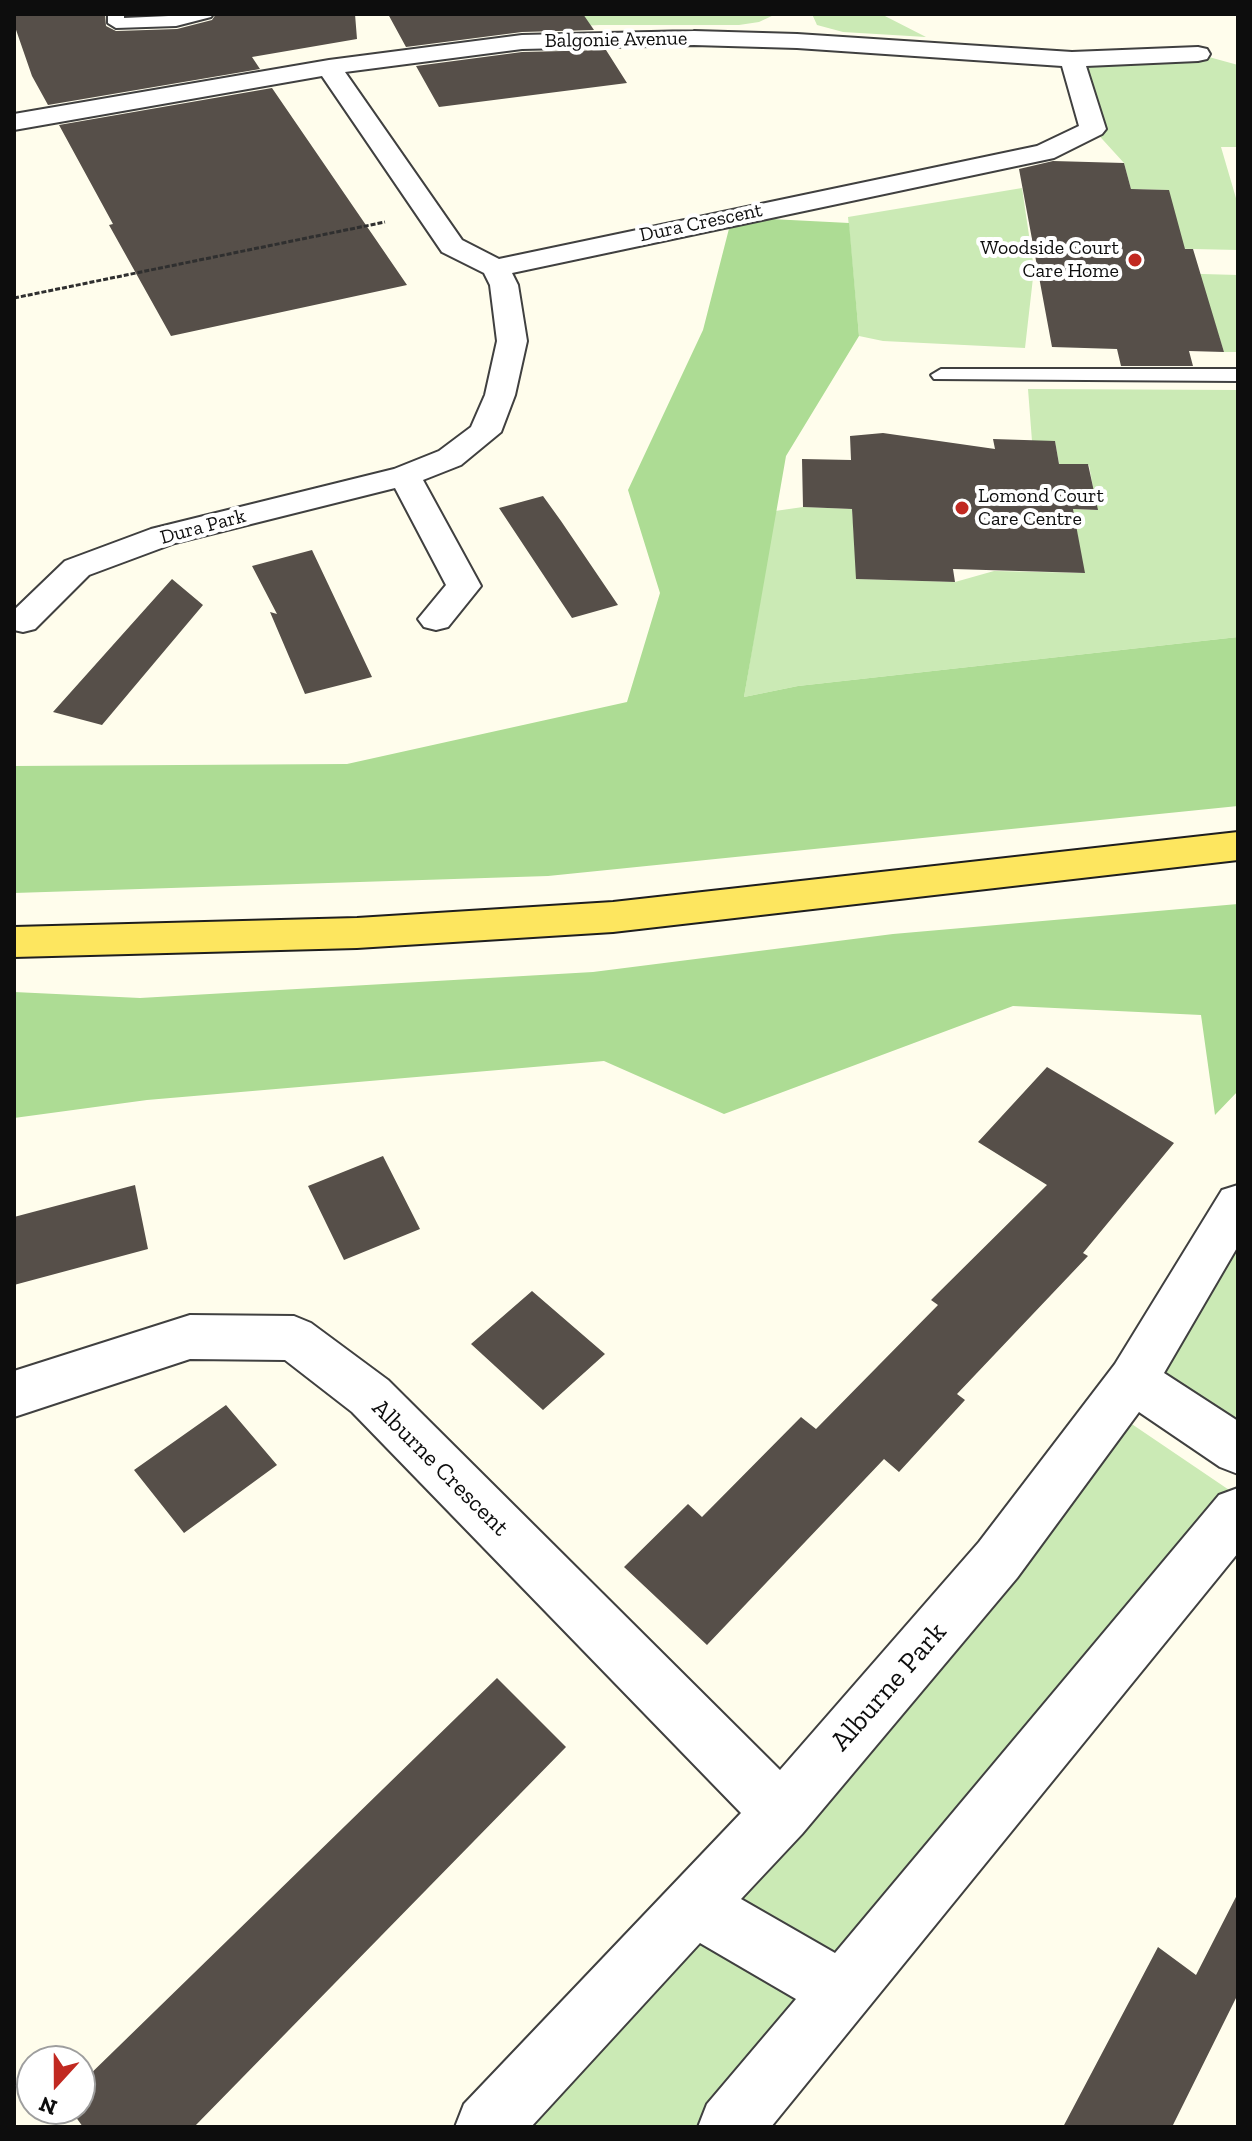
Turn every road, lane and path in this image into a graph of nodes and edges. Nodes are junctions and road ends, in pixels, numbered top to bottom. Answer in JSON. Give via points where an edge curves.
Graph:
{"nodes":[{"id":1,"x":116,"y":14,"type":"edge"},
{"id":2,"x":205,"y":14,"type":"edge"},
{"id":3,"x":796,"y":14,"type":"edge"},
{"id":4,"x":797,"y":41,"type":"junction"},
{"id":5,"x":1198,"y":54,"type":"dead end"},
{"id":6,"x":1072,"y":59,"type":"junction"},
{"id":7,"x":329,"y":67,"type":"junction"},
{"id":8,"x":14,"y":122,"type":"edge"},
{"id":9,"x":429,"y":213,"type":"junction"},
{"id":10,"x":495,"y":268,"type":"junction"},
{"id":11,"x":14,"y":298,"type":"edge"},
{"id":12,"x":941,"y":375,"type":"dead end"},
{"id":13,"x":1238,"y":375,"type":"edge"},
{"id":14,"x":405,"y":476,"type":"junction"},
{"id":15,"x":436,"y":619,"type":"dead end"},
{"id":16,"x":23,"y":621,"type":"dead end"},
{"id":17,"x":1238,"y":846,"type":"edge"},
{"id":18,"x":14,"y":942,"type":"edge"},
{"id":19,"x":1238,"y":1204,"type":"edge"},
{"id":20,"x":1133,"y":1380,"type":"junction"},
{"id":21,"x":14,"y":1394,"type":"edge"},
{"id":22,"x":1238,"y":1450,"type":"edge"},
{"id":23,"x":1238,"y":1513,"type":"edge"},
{"id":24,"x":781,"y":1813,"type":"junction"},
{"id":25,"x":694,"y":1906,"type":"junction"},
{"id":26,"x":843,"y":1992,"type":"junction"},
{"id":27,"x":487,"y":2127,"type":"edge"},
{"id":28,"x":730,"y":2127,"type":"edge"}],
"edges":[{"from":1,"to":2,"type":"lane","via":[[116,23],[176,21]]},
{"from":3,"to":4,"type":"street"},
{"from":4,"to":6,"type":"street","name":"Balgonie Avenue"},
{"from":4,"to":7,"type":"street","name":"Balgonie Avenue","via":[[522,42]]},
{"from":5,"to":6,"type":"street","name":"Balgonie Avenue"},
{"from":6,"to":10,"type":"street","name":"Dura Crescent","via":[[1093,129],[1045,152]]},
{"from":7,"to":8,"type":"street","name":"Balgonie Avenue"},
{"from":7,"to":9,"type":"street"},
{"from":9,"to":10,"type":"street","via":[[452,246]]},
{"from":9,"to":11,"type":"path"},
{"from":10,"to":14,"type":"street","name":"Dura Park","via":[[504,285],[512,341],[485,432],[450,458]]},
{"from":12,"to":13,"type":"lane"},
{"from":14,"to":15,"type":"street","via":[[464,586]]},
{"from":14,"to":16,"type":"street","name":"Dura Park","via":[[163,536],[77,568]]},
{"from":17,"to":18,"type":"main road","via":[[613,917],[357,933]]},
{"from":19,"to":20,"type":"street","name":"Alburne Park"},
{"from":20,"to":22,"type":"street"},
{"from":20,"to":24,"type":"street","name":"Alburne Park","via":[[998,1560]]},
{"from":21,"to":24,"type":"street","name":"Alburne Crescent","via":[[190,1337],[294,1338],[370,1396]]},
{"from":23,"to":26,"type":"street"},
{"from":24,"to":25,"type":"street","name":"Alburne Park"},
{"from":25,"to":26,"type":"street"},
{"from":25,"to":27,"type":"street","name":"Alburne Park"},
{"from":26,"to":28,"type":"street"}]}
